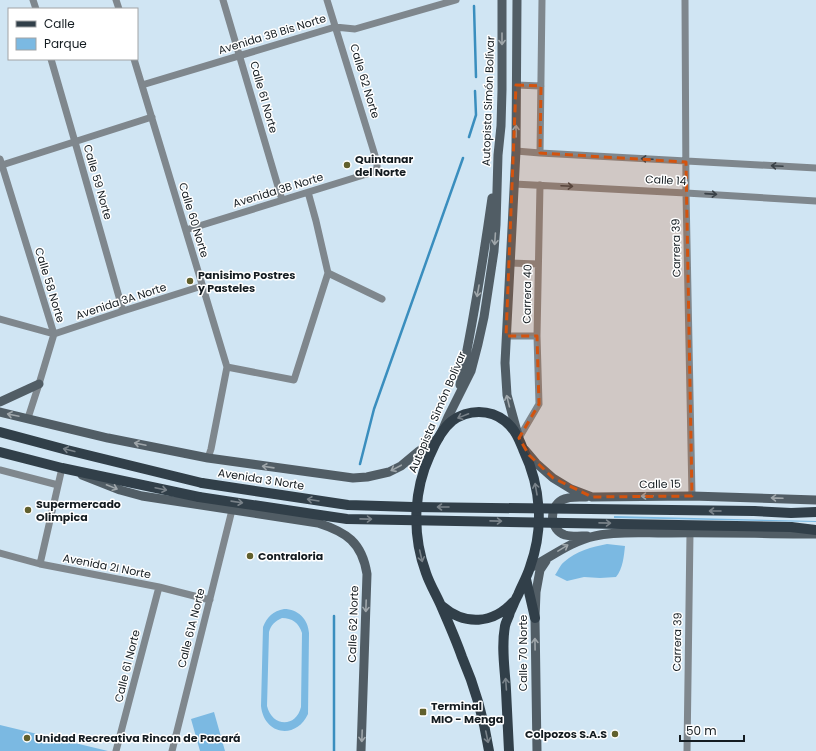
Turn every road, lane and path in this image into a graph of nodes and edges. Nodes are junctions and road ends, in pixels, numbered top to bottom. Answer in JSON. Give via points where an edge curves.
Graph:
{"nodes":[{"id":1,"x":223,"y":0,"type":"edge"},
{"id":2,"x":327,"y":0,"type":"edge"},
{"id":3,"x":456,"y":0,"type":"edge"},
{"id":4,"x":502,"y":0,"type":"edge"},
{"id":5,"x":516,"y":0,"type":"edge"},
{"id":6,"x":542,"y":0,"type":"edge"},
{"id":7,"x":685,"y":0,"type":"edge"},
{"id":8,"x":335,"y":27,"type":"junction"},
{"id":9,"x":240,"y":55,"type":"junction"},
{"id":10,"x":50,"y":60,"type":"edge"},
{"id":11,"x":134,"y":60,"type":"edge"},
{"id":12,"x":142,"y":85,"type":"junction"},
{"id":13,"x":516,"y":85,"type":"junction"},
{"id":14,"x":541,"y":86,"type":"junction"},
{"id":15,"x":152,"y":117,"type":"junction"},
{"id":16,"x":75,"y":142,"type":"junction"},
{"id":17,"x":516,"y":151,"type":"junction"},
{"id":18,"x":540,"y":154,"type":"junction"},
{"id":19,"x":1,"y":162,"type":"edge"},
{"id":20,"x":686,"y":162,"type":"junction"},
{"id":21,"x":816,"y":168,"type":"edge"},
{"id":22,"x":377,"y":169,"type":"joint"},
{"id":23,"x":514,"y":184,"type":"junction"},
{"id":24,"x":540,"y":184,"type":"junction"},
{"id":25,"x":308,"y":192,"type":"junction"},
{"id":26,"x":686,"y":193,"type":"junction"},
{"id":27,"x":282,"y":200,"type":"junction"},
{"id":28,"x":816,"y":201,"type":"edge"},
{"id":29,"x":186,"y":230,"type":"junction"},
{"id":30,"x":510,"y":263,"type":"junction"},
{"id":31,"x":538,"y":264,"type":"junction"},
{"id":32,"x":328,"y":273,"type":"junction"},
{"id":33,"x":202,"y":286,"type":"junction"},
{"id":34,"x":382,"y":299,"type":"dead end"},
{"id":35,"x":123,"y":311,"type":"junction"},
{"id":36,"x":0,"y":319,"type":"edge"},
{"id":37,"x":54,"y":334,"type":"junction"},
{"id":38,"x":506,"y":336,"type":"junction"},
{"id":39,"x":537,"y":336,"type":"junction"},
{"id":40,"x":227,"y":368,"type":"junction"},
{"id":41,"x":39,"y":384,"type":"junction"},
{"id":42,"x":0,"y":402,"type":"edge"},
{"id":43,"x":0,"y":412,"type":"edge"},
{"id":44,"x":28,"y":418,"type":"junction"},
{"id":45,"x":0,"y":432,"type":"edge"},
{"id":46,"x":439,"y":438,"type":"junction"},
{"id":47,"x":520,"y":442,"type":"junction"},
{"id":48,"x":0,"y":452,"type":"edge"},
{"id":49,"x":208,"y":458,"type":"junction"},
{"id":50,"x":62,"y":468,"type":"junction"},
{"id":51,"x":0,"y":470,"type":"edge"},
{"id":52,"x":58,"y":485,"type":"junction"},
{"id":53,"x":692,"y":496,"type":"junction"},
{"id":54,"x":592,"y":497,"type":"junction"},
{"id":55,"x":816,"y":500,"type":"edge"},
{"id":56,"x":232,"y":510,"type":"junction"},
{"id":57,"x":816,"y":512,"type":"edge"},
{"id":58,"x":816,"y":530,"type":"edge"},
{"id":59,"x":690,"y":533,"type":"junction"},
{"id":60,"x":816,"y":534,"type":"edge"},
{"id":61,"x":594,"y":536,"type":"junction"},
{"id":62,"x":0,"y":553,"type":"edge"},
{"id":63,"x":549,"y":558,"type":"junction"},
{"id":64,"x":40,"y":564,"type":"junction"},
{"id":65,"x":530,"y":568,"type":"junction"},
{"id":66,"x":526,"y":579,"type":"junction"},
{"id":67,"x":158,"y":587,"type":"junction"},
{"id":68,"x":518,"y":594,"type":"junction"},
{"id":69,"x":210,"y":600,"type":"junction"},
{"id":70,"x":441,"y":605,"type":"junction"},
{"id":71,"x":534,"y":618,"type":"junction"},
{"id":72,"x":116,"y":751,"type":"edge"},
{"id":73,"x":172,"y":751,"type":"edge"},
{"id":74,"x":361,"y":751,"type":"edge"},
{"id":75,"x":489,"y":751,"type":"edge"},
{"id":76,"x":509,"y":751,"type":"edge"},
{"id":77,"x":537,"y":751,"type":"edge"},
{"id":78,"x":687,"y":751,"type":"edge"}],
"edges":[{"from":1,"to":9,"type":"street","name":"Calle 61 Norte"},
{"from":2,"to":8,"type":"street","name":"Calle 62 Norte"},
{"from":3,"to":8,"type":"street","name":"Avenida 3B Bis Norte","via":[[355,29]]},
{"from":4,"to":46,"type":"street","name":"Autopista Simón Bolívar","one_way":true,"via":[[501,126],[494,251],[484,317],[471,371]]},
{"from":5,"to":13,"type":"street"},
{"from":6,"to":14,"type":"street"},
{"from":7,"to":20,"type":"street","name":"Carrera 39"},
{"from":8,"to":9,"type":"street","name":"Avenida 3B Bis Norte"},
{"from":8,"to":22,"type":"street","name":"Calle 62 Norte"},
{"from":9,"to":12,"type":"street","name":"Avenida 3B Bis Norte"},
{"from":9,"to":27,"type":"street","name":"Calle 61 Norte"},
{"from":10,"to":16,"type":"street","name":"Calle 59 Norte"},
{"from":11,"to":12,"type":"street","name":"Calle 60 Norte"},
{"from":12,"to":15,"type":"street","name":"Calle 60 Norte"},
{"from":13,"to":14,"type":"street"},
{"from":17,"to":13,"type":"street","one_way":true},
{"from":14,"to":18,"type":"street"},
{"from":15,"to":16,"type":"street"},
{"from":15,"to":29,"type":"street","name":"Calle 60 Norte"},
{"from":16,"to":19,"type":"street"},
{"from":16,"to":35,"type":"street","name":"Calle 59 Norte"},
{"from":17,"to":18,"type":"street","name":"Calle 14"},
{"from":17,"to":23,"type":"street"},
{"from":20,"to":18,"type":"street","name":"Calle 14","one_way":true},
{"from":19,"to":37,"type":"street","name":"Calle 58 Norte"},
{"from":21,"to":20,"type":"street","name":"Calle 14","one_way":true},
{"from":20,"to":26,"type":"street","name":"Carrera 39"},
{"from":22,"to":25,"type":"street","name":"Avenida 3B Norte"},
{"from":23,"to":24,"type":"street","name":"Calle 14"},
{"from":23,"to":30,"type":"street"},
{"from":24,"to":26,"type":"street","name":"Calle 14","one_way":true},
{"from":24,"to":31,"type":"street","name":"Carrera 40"},
{"from":25,"to":27,"type":"street","name":"Avenida 3B Norte"},
{"from":25,"to":32,"type":"street"},
{"from":26,"to":28,"type":"street","name":"Calle 14","one_way":true},
{"from":26,"to":53,"type":"street","name":"Carrera 39"},
{"from":27,"to":29,"type":"street","name":"Avenida 3B Norte"},
{"from":29,"to":33,"type":"street","name":"Calle 60 Norte"},
{"from":30,"to":31,"type":"street"},
{"from":30,"to":38,"type":"street"},
{"from":31,"to":39,"type":"street","name":"Carrera 40"},
{"from":32,"to":34,"type":"street"},
{"from":32,"to":40,"type":"street","via":[[294,380]]},
{"from":33,"to":35,"type":"street","name":"Avenida 3A Norte"},
{"from":33,"to":40,"type":"street","name":"Calle 60 Norte"},
{"from":35,"to":37,"type":"street","name":"Avenida 3A Norte"},
{"from":36,"to":37,"type":"street"},
{"from":37,"to":41,"type":"street","name":"Calle 58 Norte"},
{"from":38,"to":39,"type":"street"},
{"from":47,"to":38,"type":"street","one_way":true,"via":[[507,395]]},
{"from":39,"to":47,"type":"street","name":"Carrera 40","via":[[539,404]]},
{"from":40,"to":49,"type":"street","name":"Calle 60 Norte"},
{"from":41,"to":42,"type":"street"},
{"from":41,"to":44,"type":"street","name":"Calle 58 Norte"},
{"from":44,"to":43,"type":"street","name":"Avenida 3 Norte","one_way":true},
{"from":49,"to":44,"type":"street","name":"Avenida 3 Norte","one_way":true,"via":[[108,438]]},
{"from":57,"to":45,"type":"main road","name":"Avenida 3 Norte","one_way":true,"bridge":true,"via":[[348,505],[202,482]]},
{"from":47,"to":46,"type":"main road","one_way":true,"via":[[506,421],[493,414],[479,412],[465,414],[452,421]]},
{"from":46,"to":49,"type":"street","name":"Avenida 3 Norte","one_way":true,"via":[[401,466],[389,472],[367,477],[338,477]]},
{"from":46,"to":70,"type":"main road","name":"Autopista Simón Bolívar","one_way":true,"via":[[422,478],[416,521],[423,565]]},
{"from":47,"to":54,"type":"street","name":"Calle 15","via":[[536,463],[553,478],[571,489]]},
{"from":65,"to":47,"type":"main road","one_way":true,"via":[[537,544],[539,506],[532,469]]},
{"from":48,"to":50,"type":"main road"},
{"from":50,"to":52,"type":"street"},
{"from":50,"to":56,"type":"street","one_way":true,"via":[[127,492]]},
{"from":50,"to":58,"type":"main road","one_way":true,"bridge":true,"via":[[199,496],[347,518],[791,527]]},
{"from":51,"to":52,"type":"street"},
{"from":52,"to":64,"type":"street"},
{"from":53,"to":54,"type":"street","name":"Calle 15","one_way":true},
{"from":55,"to":53,"type":"street","name":"Calle 15","one_way":true},
{"from":54,"to":61,"type":"street","via":[[563,499],[554,508],[552,520],[564,535]]},
{"from":56,"to":69,"type":"street","name":"Calle 61A Norte"},
{"from":56,"to":74,"type":"street","name":"Calle 62 Norte","one_way":true,"via":[[318,523],[338,531],[351,540],[360,552],[367,580]]},
{"from":59,"to":60,"type":"street"},
{"from":59,"to":61,"type":"street","via":[[617,533]]},
{"from":59,"to":78,"type":"street","name":"Carrera 39"},
{"from":63,"to":61,"type":"street","one_way":true,"via":[[567,546]]},
{"from":62,"to":64,"type":"street","name":"Avenida 2I Norte"},
{"from":63,"to":65,"type":"street"},
{"from":63,"to":71,"type":"street","name":"Calle 70 Norte","via":[[540,570]]},
{"from":64,"to":67,"type":"street","name":"Avenida 2I Norte"},
{"from":65,"to":66,"type":"main road"},
{"from":66,"to":68,"type":"main road"},
{"from":66,"to":71,"type":"main road"},
{"from":67,"to":69,"type":"street","name":"Avenida 2I Norte"},
{"from":67,"to":72,"type":"street","name":"Calle 61 Norte"},
{"from":68,"to":70,"type":"main road","via":[[500,614],[482,620],[464,619]]},
{"from":76,"to":68,"type":"main road","one_way":true,"via":[[503,650],[505,625]]},
{"from":69,"to":73,"type":"street","name":"Calle 61A Norte"},
{"from":70,"to":75,"type":"main road","name":"Autopista Simón Bolívar","one_way":true,"via":[[471,680]]},
{"from":77,"to":71,"type":"street","name":"Calle 70 Norte","one_way":true}]}
